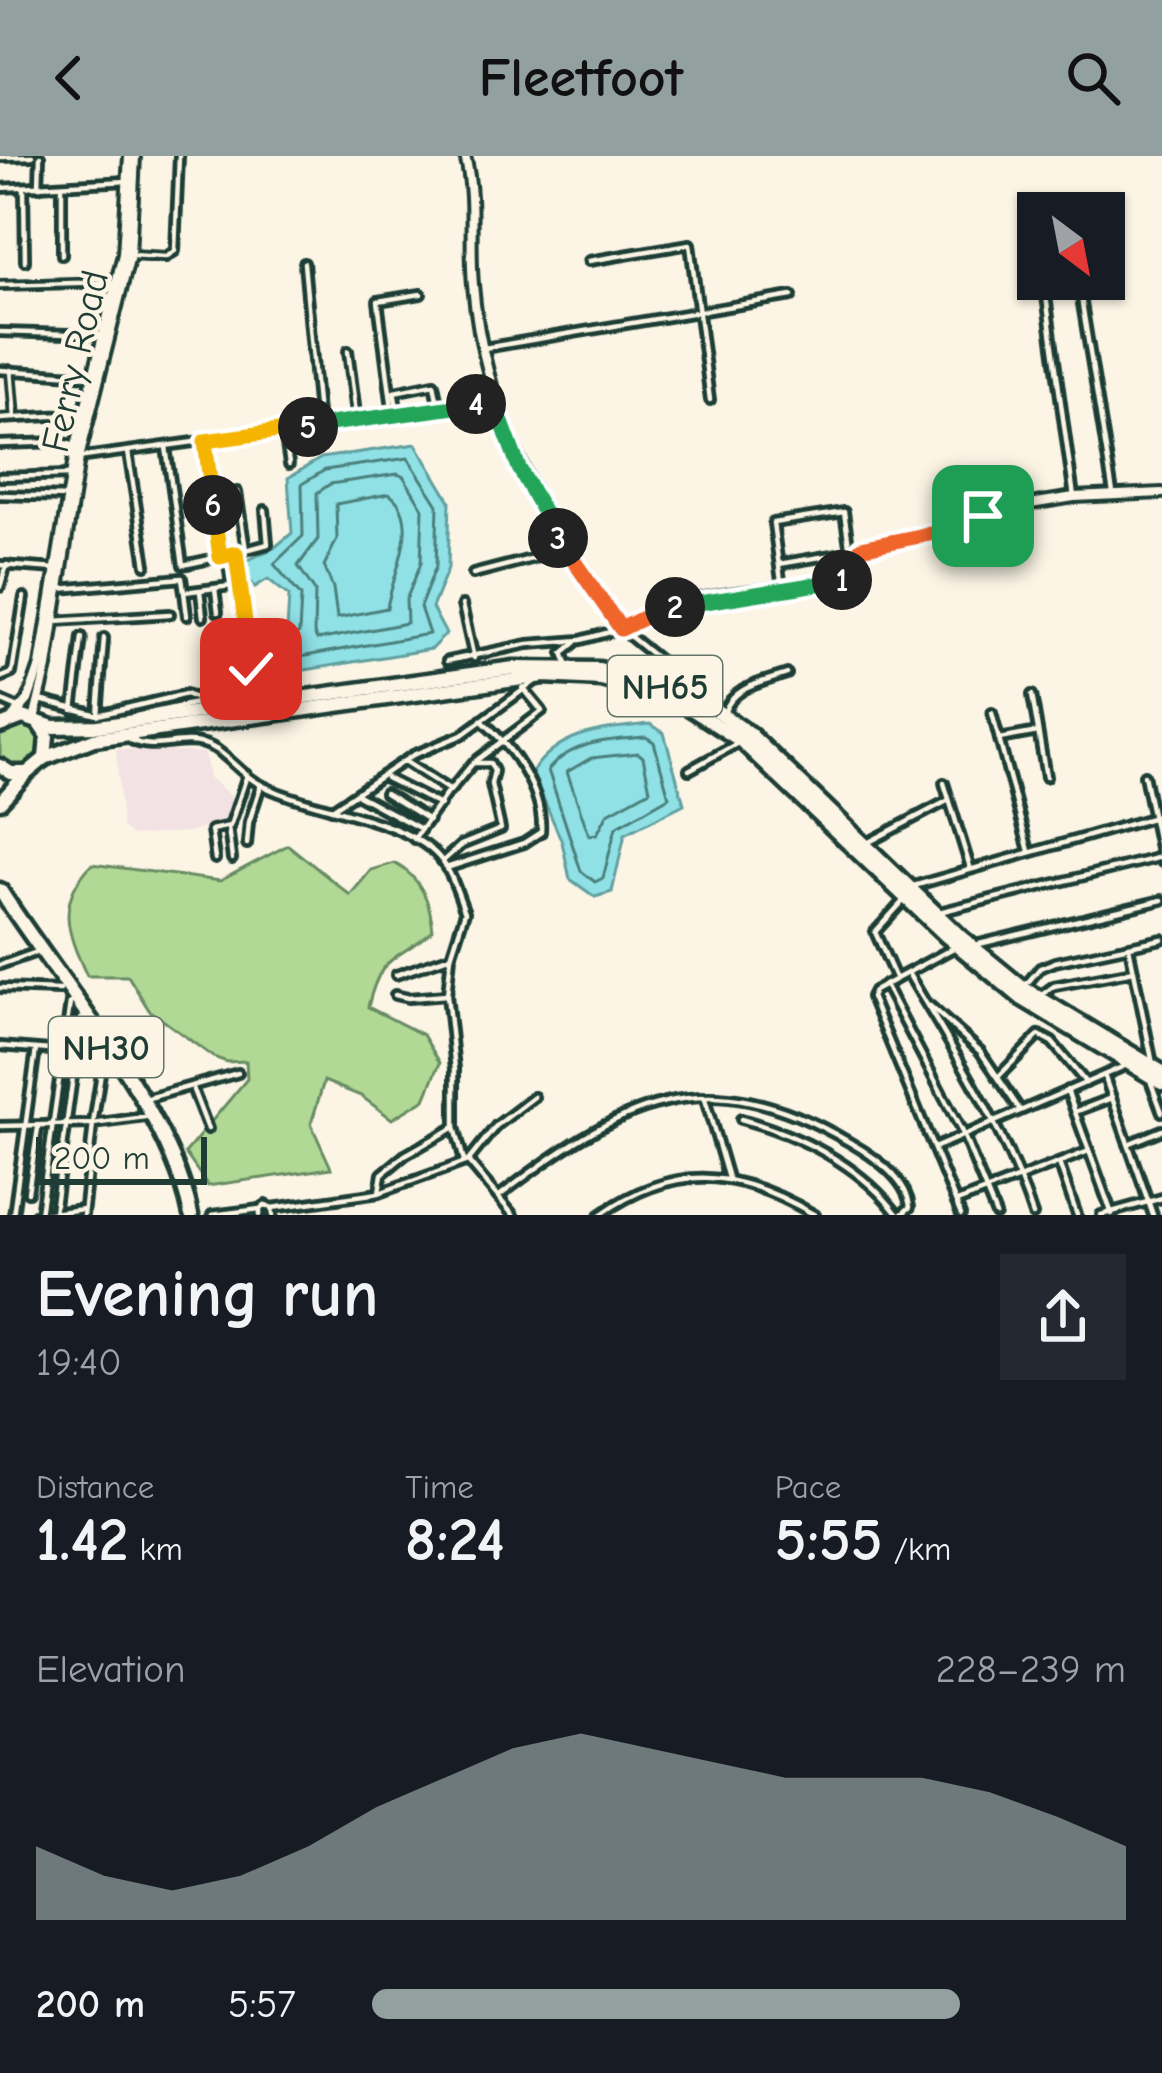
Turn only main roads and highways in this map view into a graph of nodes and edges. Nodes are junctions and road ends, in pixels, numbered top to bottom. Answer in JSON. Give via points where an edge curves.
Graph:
{"nodes":[{"id":1,"x":11,"y":718,"type":"edge"},
{"id":2,"x":36,"y":723,"type":"junction"},
{"id":3,"x":120,"y":729,"type":"junction"},
{"id":4,"x":45,"y":758,"type":"junction"},
{"id":5,"x":0,"y":766,"type":"edge"},
{"id":6,"x":27,"y":773,"type":"junction"},
{"id":7,"x":0,"y":802,"type":"edge"},
{"id":8,"x":908,"y":893,"type":"junction"},
{"id":9,"x":2,"y":895,"type":"edge"},
{"id":10,"x":964,"y":946,"type":"junction"},
{"id":11,"x":1157,"y":1075,"type":"edge"},
{"id":12,"x":162,"y":1141,"type":"junction"},
{"id":13,"x":187,"y":1215,"type":"edge"}],
"edges":[{"from":1,"to":2,"type":"highway","number":"NH65"},
{"from":2,"to":3,"type":"highway","number":"NH65"},
{"from":2,"to":4,"type":"highway","via":[[48,744]]},
{"from":3,"to":4,"type":"highway","number":"NH65"},
{"from":3,"to":8,"type":"highway","number":"NH65","via":[[544,676],[601,679],[685,705],[741,741]]},
{"from":3,"to":8,"type":"highway","number":"NH65","via":[[211,705],[514,668],[569,666],[636,677],[704,702],[750,734]]},
{"from":4,"to":6,"type":"highway","number":"NH65"},
{"from":5,"to":6,"type":"highway"},
{"from":6,"to":7,"type":"highway"},
{"from":8,"to":10,"type":"highway","number":"NH65"},
{"from":8,"to":10,"type":"highway","number":"NH65"},
{"from":9,"to":12,"type":"highway","number":"NH30"},
{"from":9,"to":12,"type":"highway","number":"NH30"},
{"from":10,"to":11,"type":"highway","number":"NH65"},
{"from":10,"to":11,"type":"highway","number":"NH65","via":[[1046,1016]]},
{"from":12,"to":13,"type":"highway","number":"NH30"}]}
